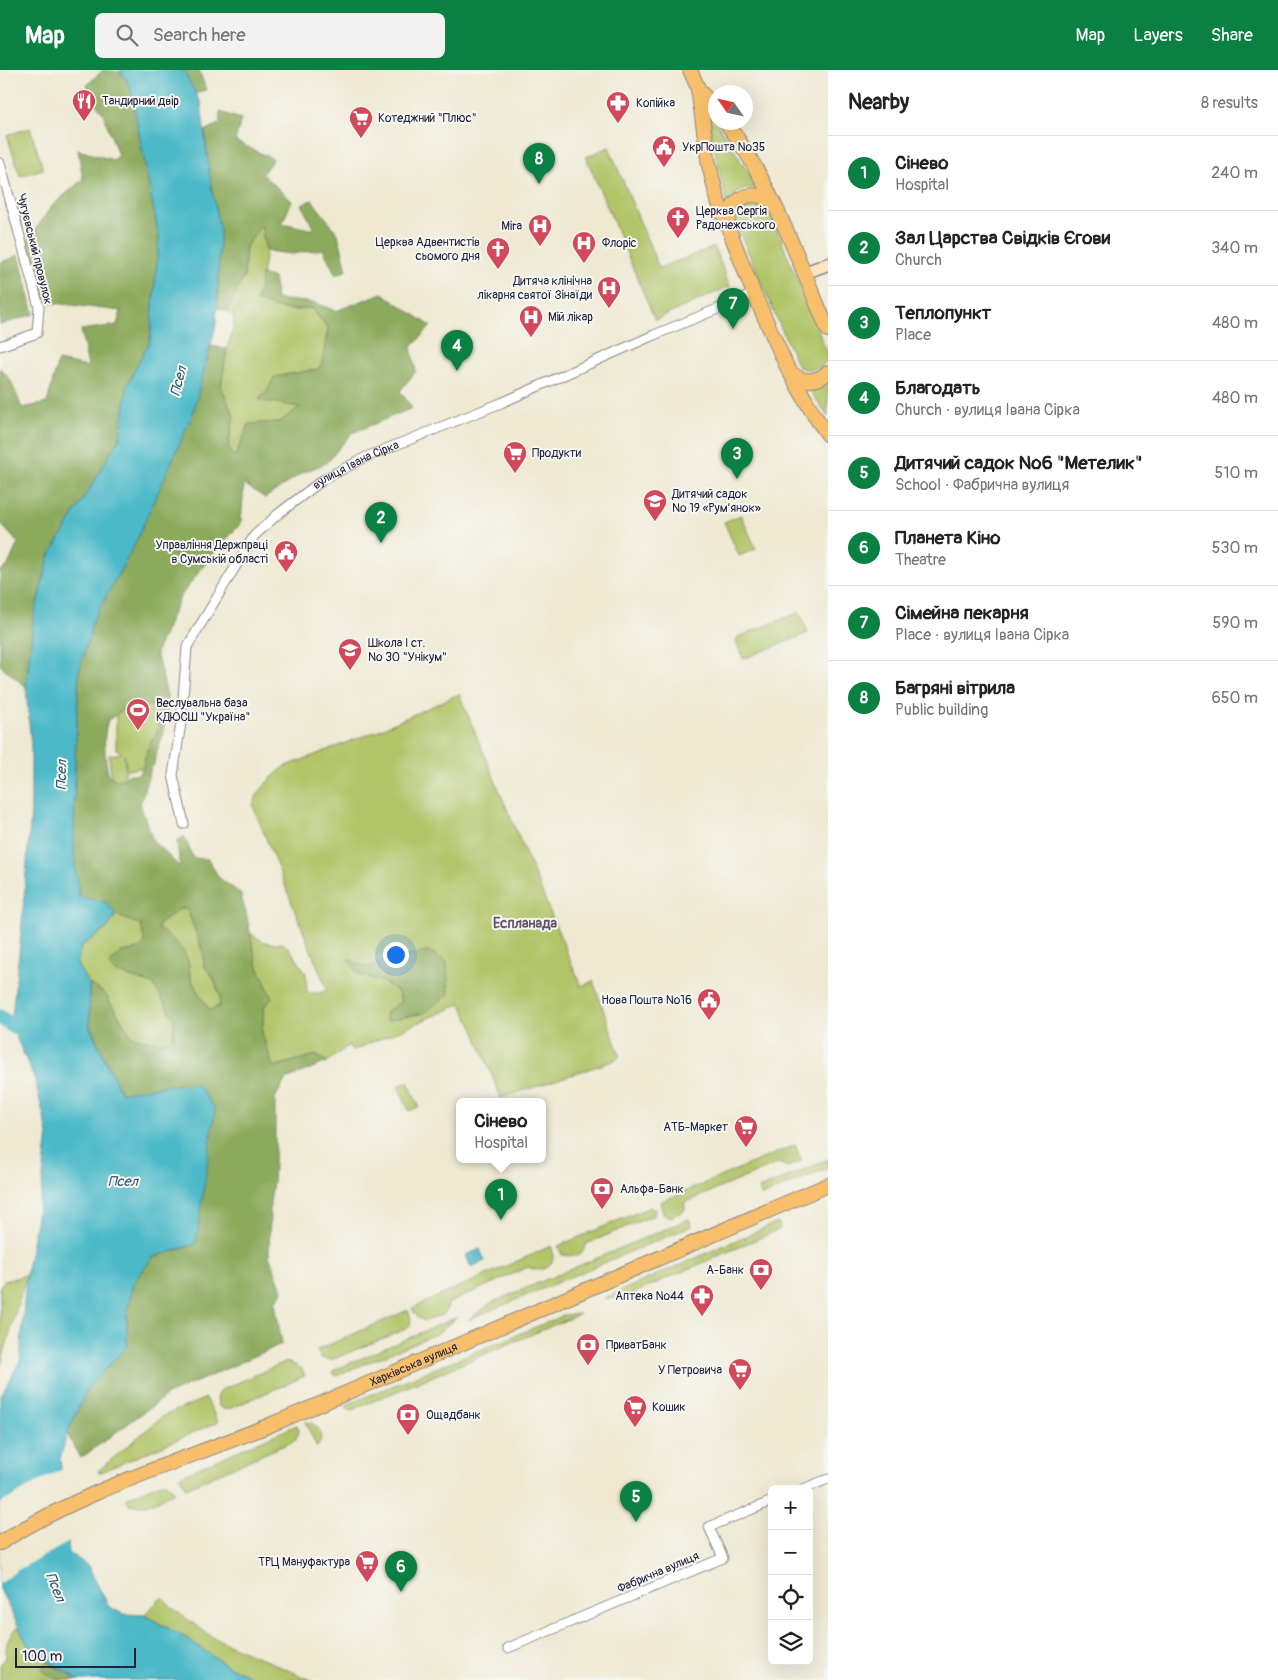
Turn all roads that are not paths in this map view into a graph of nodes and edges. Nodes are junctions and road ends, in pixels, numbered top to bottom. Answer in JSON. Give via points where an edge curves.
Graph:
{"nodes":[{"id":1,"x":690,"y":70,"type":"edge"},
{"id":2,"x":698,"y":88,"type":"junction"},
{"id":3,"x":708,"y":100,"type":"edge"},
{"id":4,"x":732,"y":130,"type":"edge"},
{"id":5,"x":0,"y":163,"type":"edge"},
{"id":6,"x":772,"y":201,"type":"junction"},
{"id":7,"x":727,"y":224,"type":"junction"},
{"id":8,"x":828,"y":264,"type":"edge"},
{"id":9,"x":804,"y":274,"type":"junction"},
{"id":10,"x":754,"y":294,"type":"junction"},
{"id":11,"x":828,"y":330,"type":"edge"},
{"id":12,"x":0,"y":346,"type":"edge"},
{"id":13,"x":788,"y":369,"type":"junction"},
{"id":14,"x":828,"y":372,"type":"edge"},
{"id":15,"x":828,"y":435,"type":"edge"},
{"id":16,"x":184,"y":824,"type":"dead end"},
{"id":17,"x":828,"y":1185,"type":"edge"},
{"id":18,"x":828,"y":1479,"type":"edge"},
{"id":19,"x":813,"y":1485,"type":"edge"},
{"id":20,"x":768,"y":1503,"type":"edge"},
{"id":21,"x":0,"y":1542,"type":"edge"},
{"id":22,"x":508,"y":1648,"type":"dead end"}],
"edges":[{"from":1,"to":2,"type":"main road"},
{"from":2,"to":3,"type":"main road"},
{"from":2,"to":7,"type":"main road","via":[[709,165]]},
{"from":4,"to":6,"type":"main road"},
{"from":5,"to":12,"type":"street","name":"Чугуєвський провулок","via":[[39,307],[37,334]]},
{"from":6,"to":7,"type":"main road","via":[[758,195],[742,198],[734,205]]},
{"from":6,"to":9,"type":"main road"},
{"from":7,"to":10,"type":"main road"},
{"from":8,"to":9,"type":"street"},
{"from":9,"to":11,"type":"main road"},
{"from":10,"to":13,"type":"main road"},
{"from":10,"to":16,"type":"street","name":"вулиця Івана Сірка","via":[[501,403],[366,457],[324,479],[254,536],[187,647],[173,775]]},
{"from":13,"to":14,"type":"main road","via":[[800,379],[808,380]]},
{"from":13,"to":15,"type":"main road"},
{"from":17,"to":21,"type":"main road","name":"Харківська вулиця","via":[[268,1425],[90,1495]]},
{"from":18,"to":19,"type":"street"},
{"from":20,"to":22,"type":"street","name":"Фабрична вулиця","via":[[709,1527],[723,1558]]}]}
